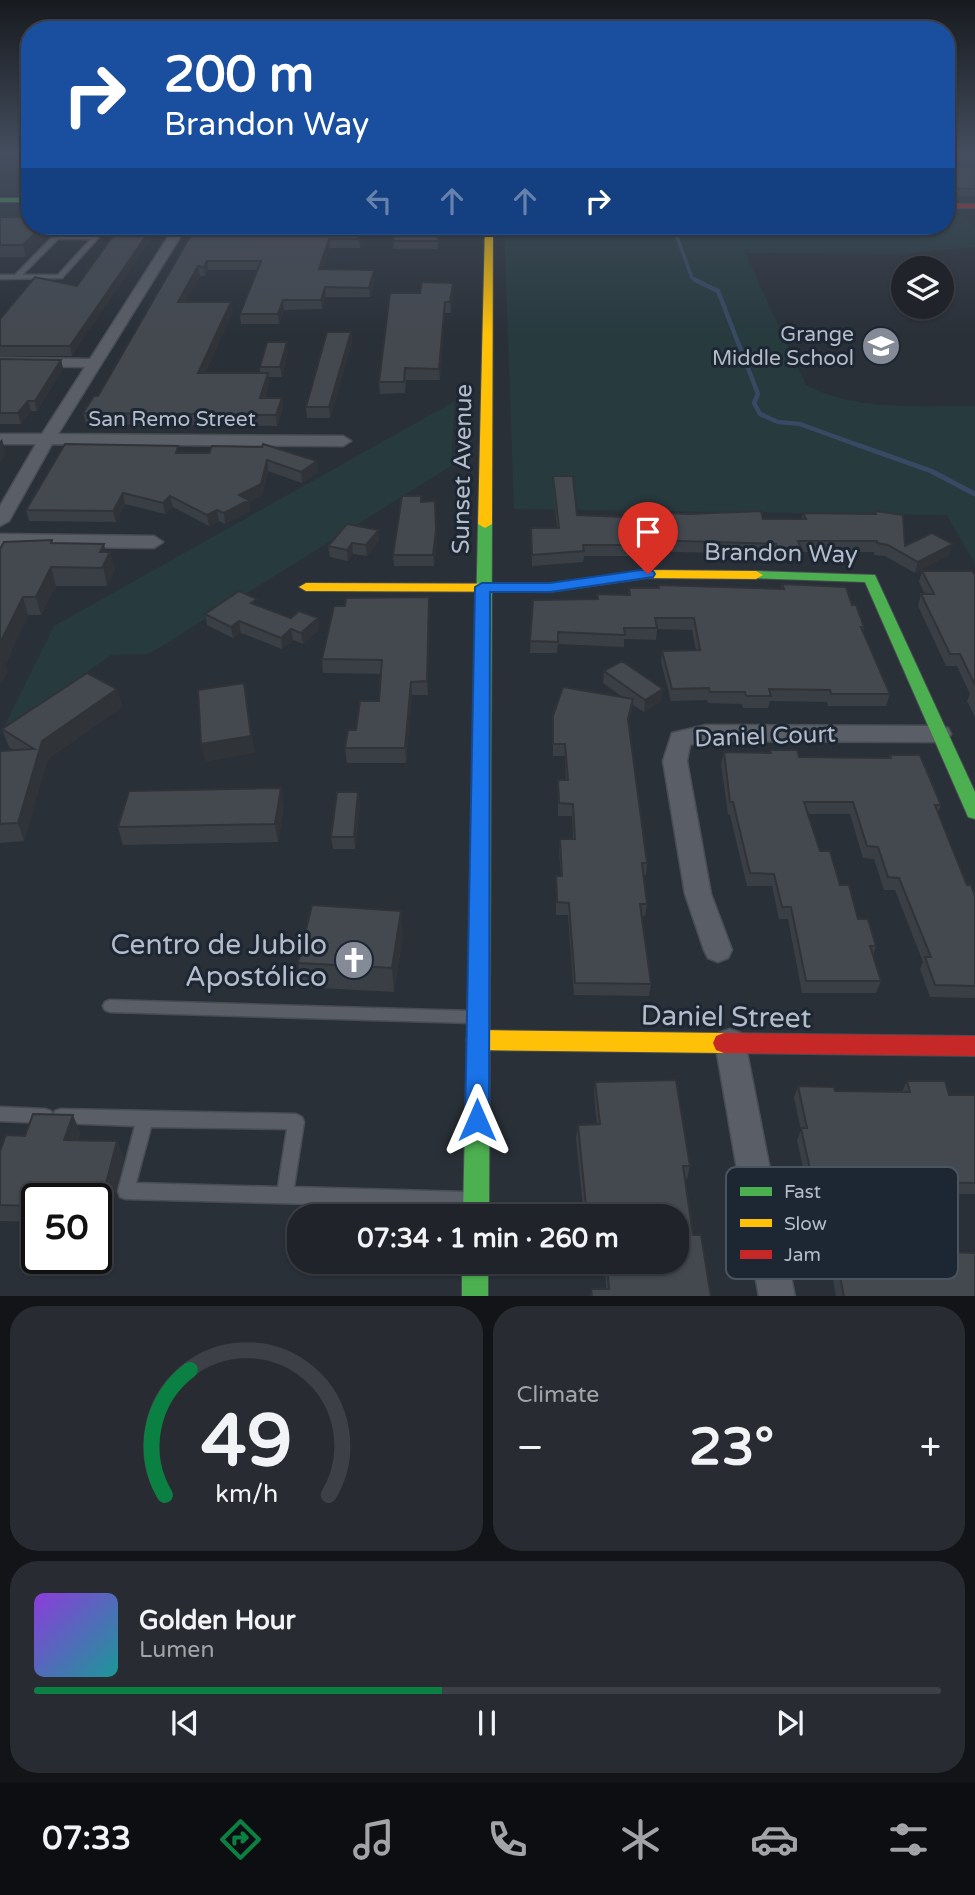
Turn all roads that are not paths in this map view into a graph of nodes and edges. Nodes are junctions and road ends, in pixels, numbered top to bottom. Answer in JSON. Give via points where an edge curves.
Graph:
{"nodes":[{"id":1,"x":175,"y":235,"type":"edge"},
{"id":2,"x":489,"y":235,"type":"edge"},
{"id":3,"x":56,"y":237,"type":"joint"},
{"id":4,"x":0,"y":277,"type":"edge"},
{"id":5,"x":17,"y":277,"type":"junction"},
{"id":6,"x":0,"y":362,"type":"edge"},
{"id":7,"x":96,"y":363,"type":"junction"},
{"id":8,"x":0,"y":439,"type":"edge"},
{"id":9,"x":47,"y":439,"type":"junction"},
{"id":10,"x":343,"y":441,"type":"dead end"},
{"id":11,"x":0,"y":522,"type":"edge"},
{"id":12,"x":0,"y":540,"type":"edge"},
{"id":13,"x":154,"y":542,"type":"dead end"},
{"id":14,"x":306,"y":587,"type":"dead end"},
{"id":15,"x":482,"y":587,"type":"junction"},
{"id":16,"x":940,"y":734,"type":"junction"},
{"id":17,"x":975,"y":812,"type":"edge"},
{"id":18,"x":718,"y":950,"type":"dead end"},
{"id":19,"x":110,"y":1006,"type":"dead end"},
{"id":20,"x":477,"y":1017,"type":"junction"},
{"id":21,"x":477,"y":1040,"type":"junction"},
{"id":22,"x":730,"y":1042,"type":"junction"},
{"id":23,"x":975,"y":1046,"type":"edge"},
{"id":24,"x":0,"y":1114,"type":"edge"},
{"id":25,"x":145,"y":1119,"type":"junction"},
{"id":26,"x":753,"y":1167,"type":"edge"},
{"id":27,"x":285,"y":1195,"type":"junction"},
{"id":28,"x":417,"y":1204,"type":"edge"},
{"id":29,"x":476,"y":1204,"type":"edge"},
{"id":30,"x":475,"y":1274,"type":"edge"},
{"id":31,"x":475,"y":1296,"type":"edge"}],
"edges":[{"from":1,"to":7,"type":"street"},
{"from":2,"to":15,"type":"main road","name":"Sunset Avenue"},
{"from":3,"to":5,"type":"lane"},
{"from":3,"to":5,"type":"lane","via":[[96,237],[60,277]]},
{"from":4,"to":5,"type":"lane"},
{"from":6,"to":7,"type":"street"},
{"from":7,"to":9,"type":"street"},
{"from":8,"to":9,"type":"street","name":"San Remo Street"},
{"from":9,"to":10,"type":"street","name":"San Remo Street"},
{"from":9,"to":11,"type":"street"},
{"from":12,"to":13,"type":"street"},
{"from":14,"to":15,"type":"main road","name":"Brandon Way"},
{"from":15,"to":16,"type":"main road","name":"Brandon Way","via":[[550,588],[648,574],[870,578]]},
{"from":15,"to":20,"type":"main road","name":"Sunset Avenue"},
{"from":16,"to":17,"type":"main road"},
{"from":16,"to":18,"type":"street","name":"Daniel Court","via":[[706,733],[680,739],[676,761],[698,894]]},
{"from":19,"to":20,"type":"lane"},
{"from":20,"to":21,"type":"main road","name":"Sunset Avenue"},
{"from":21,"to":22,"type":"main road","name":"Daniel Street"},
{"from":21,"to":29,"type":"main road","name":"Sunset Avenue"},
{"from":22,"to":23,"type":"main road","name":"Daniel Street"},
{"from":22,"to":26,"type":"street"},
{"from":24,"to":25,"type":"lane"},
{"from":25,"to":27,"type":"lane","via":[[296,1122]]},
{"from":25,"to":27,"type":"lane","via":[[126,1191]]},
{"from":27,"to":28,"type":"lane"},
{"from":30,"to":31,"type":"main road"}]}
